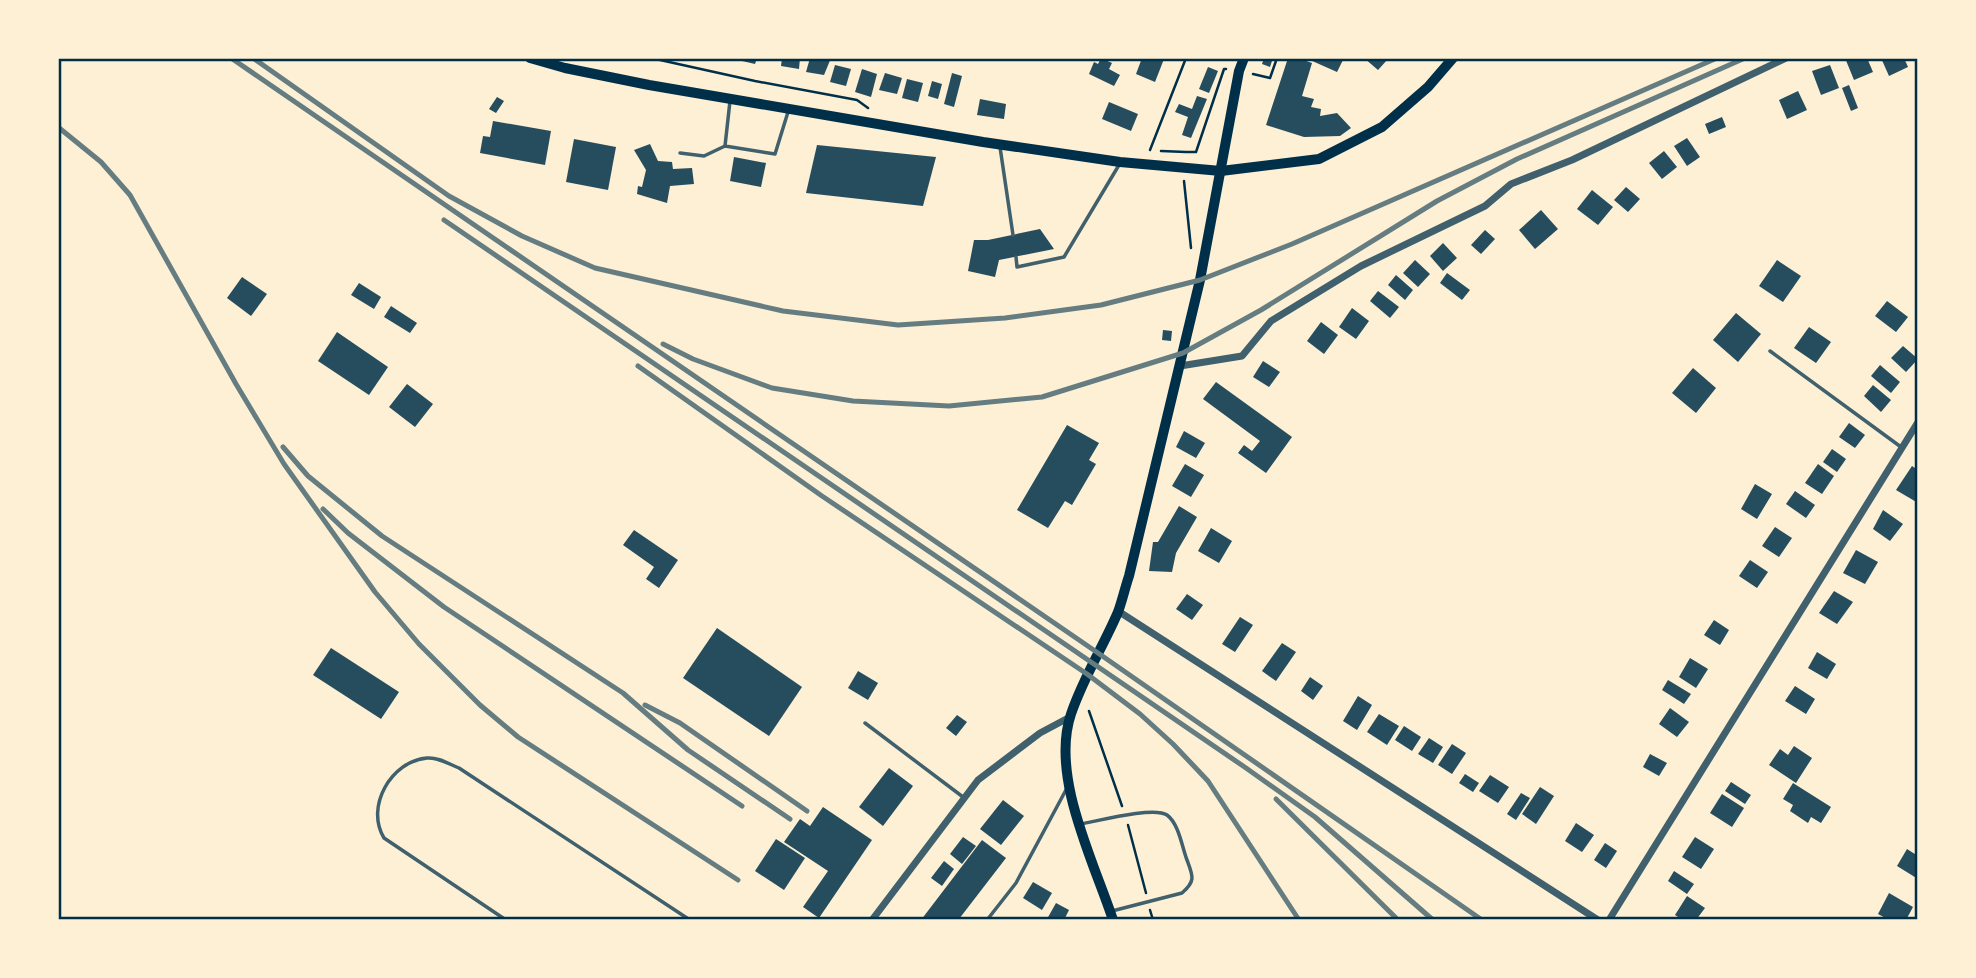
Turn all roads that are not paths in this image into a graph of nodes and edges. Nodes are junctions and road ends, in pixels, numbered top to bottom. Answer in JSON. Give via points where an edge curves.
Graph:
{"nodes":[{"id":1,"x":530,"y":58,"type":"edge"},
{"id":2,"x":1244,"y":58,"type":"edge"},
{"id":3,"x":1453,"y":58,"type":"edge"},
{"id":4,"x":1787,"y":58,"type":"edge"},
{"id":5,"x":730,"y":99,"type":"junction"},
{"id":6,"x":789,"y":109,"type":"junction"},
{"id":7,"x":1000,"y":145,"type":"junction"},
{"id":8,"x":725,"y":146,"type":"junction"},
{"id":9,"x":680,"y":153,"type":"dead end"},
{"id":10,"x":1120,"y":162,"type":"junction"},
{"id":11,"x":1221,"y":171,"type":"junction"},
{"id":12,"x":1013,"y":235,"type":"dead end"},
{"id":13,"x":1016,"y":257,"type":"dead end"},
{"id":14,"x":1770,"y":351,"type":"dead end"},
{"id":15,"x":1180,"y":366,"type":"junction"},
{"id":16,"x":1918,"y":422,"type":"edge"},
{"id":17,"x":1902,"y":448,"type":"junction"},
{"id":18,"x":1118,"y":611,"type":"junction"},
{"id":19,"x":1070,"y":717,"type":"junction"},
{"id":20,"x":864,"y":723,"type":"dead end"},
{"id":21,"x":1069,"y":783,"type":"junction"},
{"id":22,"x":964,"y":798,"type":"junction"},
{"id":23,"x":1078,"y":824,"type":"junction"},
{"id":24,"x":1111,"y":916,"type":"edge"},
{"id":25,"x":506,"y":920,"type":"edge"},
{"id":26,"x":690,"y":920,"type":"edge"},
{"id":27,"x":872,"y":920,"type":"edge"},
{"id":28,"x":987,"y":920,"type":"edge"},
{"id":29,"x":1598,"y":920,"type":"edge"},
{"id":30,"x":1609,"y":920,"type":"edge"}],
"edges":[{"from":1,"to":5,"type":"main road"},
{"from":2,"to":11,"type":"main road"},
{"from":3,"to":11,"type":"main road","via":[[1382,127],[1319,159]]},
{"from":4,"to":15,"type":"street","via":[[1572,160],[1511,184],[1485,206],[1361,266],[1271,321],[1242,356]]},
{"from":5,"to":6,"type":"main road"},
{"from":5,"to":8,"type":"lane"},
{"from":6,"to":7,"type":"main road"},
{"from":6,"to":8,"type":"lane","via":[[775,153]]},
{"from":7,"to":10,"type":"main road"},
{"from":7,"to":12,"type":"lane"},
{"from":8,"to":9,"type":"lane","via":[[704,156]]},
{"from":10,"to":11,"type":"main road"},
{"from":10,"to":13,"type":"lane","via":[[1064,257],[1017,267]]},
{"from":11,"to":15,"type":"main road"},
{"from":14,"to":17,"type":"lane"},
{"from":15,"to":18,"type":"main road"},
{"from":16,"to":17,"type":"street"},
{"from":17,"to":30,"type":"street"},
{"from":18,"to":19,"type":"main road"},
{"from":18,"to":29,"type":"street"},
{"from":19,"to":21,"type":"main road","via":[[1065,748]]},
{"from":19,"to":22,"type":"street","via":[[1040,733],[978,780]]},
{"from":20,"to":22,"type":"lane"},
{"from":21,"to":23,"type":"main road"},
{"from":21,"to":28,"type":"lane","via":[[1016,883]]},
{"from":22,"to":27,"type":"street"},
{"from":23,"to":24,"type":"main road"},
{"from":23,"to":24,"type":"lane","via":[[1154,811],[1167,815],[1176,828],[1193,877],[1191,886]]},
{"from":25,"to":26,"type":"lane","via":[[384,838],[376,811],[381,794],[408,764],[427,758],[459,768]]}]}
